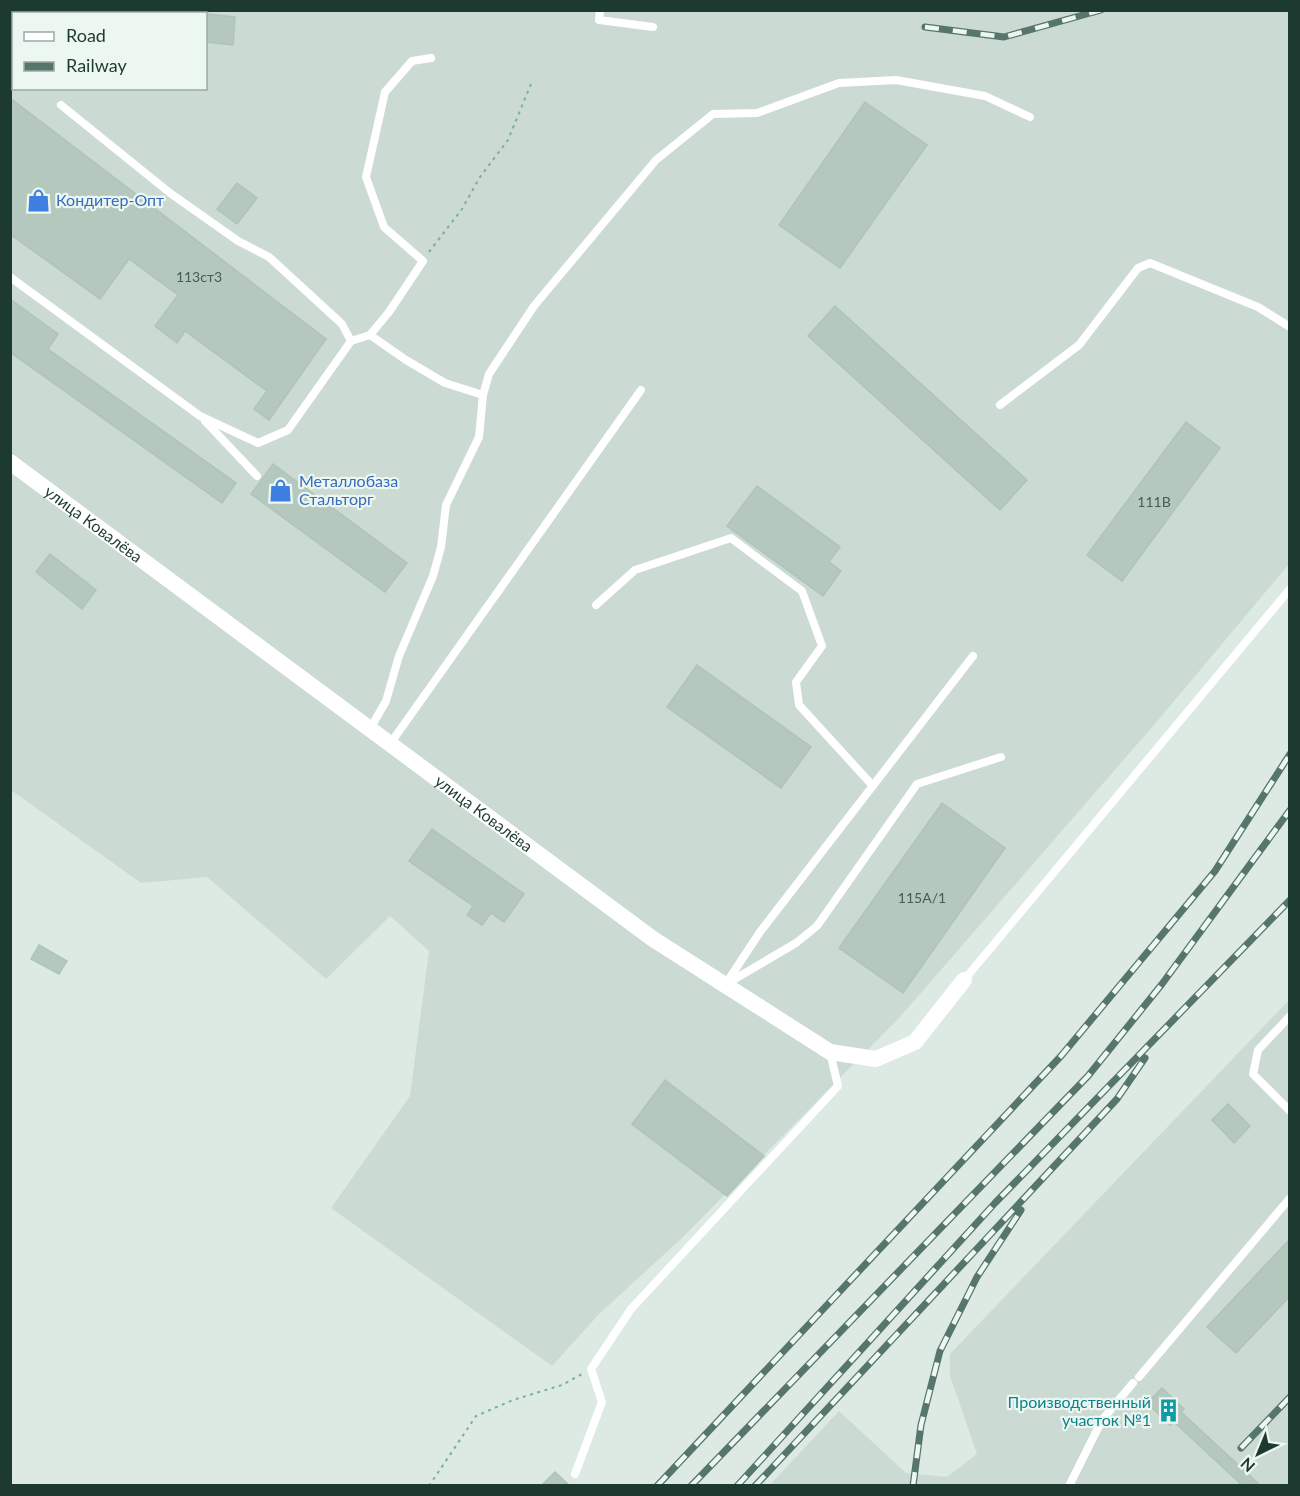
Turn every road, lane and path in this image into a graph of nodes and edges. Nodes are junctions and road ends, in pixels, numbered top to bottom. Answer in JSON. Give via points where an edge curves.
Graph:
{"nodes":[{"id":1,"x":600,"y":10,"type":"edge"},
{"id":2,"x":653,"y":27,"type":"dead end"},
{"id":3,"x":431,"y":58,"type":"dead end"},
{"id":4,"x":531,"y":84,"type":"dead end"},
{"id":5,"x":61,"y":105,"type":"dead end"},
{"id":6,"x":1030,"y":117,"type":"dead end"},
{"id":7,"x":423,"y":261,"type":"junction"},
{"id":8,"x":10,"y":277,"type":"edge"},
{"id":9,"x":1290,"y":327,"type":"edge"},
{"id":10,"x":370,"y":336,"type":"junction"},
{"id":11,"x":351,"y":341,"type":"junction"},
{"id":12,"x":640,"y":390,"type":"dead end"},
{"id":13,"x":483,"y":395,"type":"junction"},
{"id":14,"x":999,"y":405,"type":"dead end"},
{"id":15,"x":200,"y":416,"type":"junction"},
{"id":16,"x":10,"y":462,"type":"edge"},
{"id":17,"x":257,"y":476,"type":"dead end"},
{"id":18,"x":1290,"y":589,"type":"edge"},
{"id":19,"x":596,"y":605,"type":"dead end"},
{"id":20,"x":974,"y":656,"type":"dead end"},
{"id":21,"x":370,"y":729,"type":"junction"},
{"id":22,"x":390,"y":744,"type":"junction"},
{"id":23,"x":1001,"y":757,"type":"dead end"},
{"id":24,"x":873,"y":786,"type":"junction"},
{"id":25,"x":964,"y":980,"type":"joint"},
{"id":26,"x":725,"y":985,"type":"junction"},
{"id":27,"x":1290,"y":1016,"type":"edge"},
{"id":28,"x":830,"y":1052,"type":"junction"},
{"id":29,"x":1290,"y":1111,"type":"edge"},
{"id":30,"x":1290,"y":1198,"type":"edge"},
{"id":31,"x":591,"y":1369,"type":"junction"},
{"id":32,"x":575,"y":1474,"type":"dead end"},
{"id":33,"x":429,"y":1485,"type":"edge"},
{"id":34,"x":1069,"y":1485,"type":"edge"}],
"edges":[{"from":1,"to":2,"type":"lane","via":[[599,20]]},
{"from":3,"to":7,"type":"lane","via":[[412,62],[385,92],[366,177],[384,227]]},
{"from":4,"to":7,"type":"path","via":[[508,140]]},
{"from":5,"to":11,"type":"lane","via":[[170,193],[238,241],[269,257],[342,324]]},
{"from":6,"to":13,"type":"lane","via":[[985,96],[896,80],[839,83],[757,113],[713,114],[656,160],[534,306],[489,374]]},
{"from":7,"to":10,"type":"lane"},
{"from":8,"to":15,"type":"lane"},
{"from":9,"to":14,"type":"lane","via":[[1258,307],[1150,263],[1138,268],[1079,345]]},
{"from":10,"to":11,"type":"lane"},
{"from":10,"to":13,"type":"lane","via":[[445,383]]},
{"from":11,"to":15,"type":"lane","via":[[288,430],[258,443]]},
{"from":12,"to":22,"type":"lane"},
{"from":13,"to":21,"type":"lane","via":[[479,437],[446,505],[433,576],[399,656],[386,701]]},
{"from":15,"to":17,"type":"lane"},
{"from":16,"to":21,"type":"street","name":"улица Ковалёва"},
{"from":18,"to":25,"type":"lane"},
{"from":19,"to":24,"type":"lane","via":[[635,570],[731,538],[802,591],[822,646],[796,682],[799,705]]},
{"from":20,"to":24,"type":"lane"},
{"from":21,"to":22,"type":"street","name":"улица Ковалёва"},
{"from":22,"to":26,"type":"street","name":"улица Ковалёва","via":[[653,939]]},
{"from":23,"to":26,"type":"lane","via":[[917,784],[817,926]]},
{"from":24,"to":26,"type":"lane","via":[[760,932]]},
{"from":25,"to":28,"type":"street","name":"улица Ковалёва","via":[[915,1042],[876,1059]]},
{"from":26,"to":28,"type":"street","name":"улица Ковалёва"},
{"from":27,"to":29,"type":"lane","via":[[1258,1050],[1252,1074]]},
{"from":28,"to":31,"type":"lane","via":[[838,1086],[631,1308]]},
{"from":30,"to":34,"type":"lane","via":[[1102,1420]]},
{"from":31,"to":32,"type":"lane","via":[[602,1402]]},
{"from":31,"to":33,"type":"path","via":[[562,1385],[476,1416]]}]}
